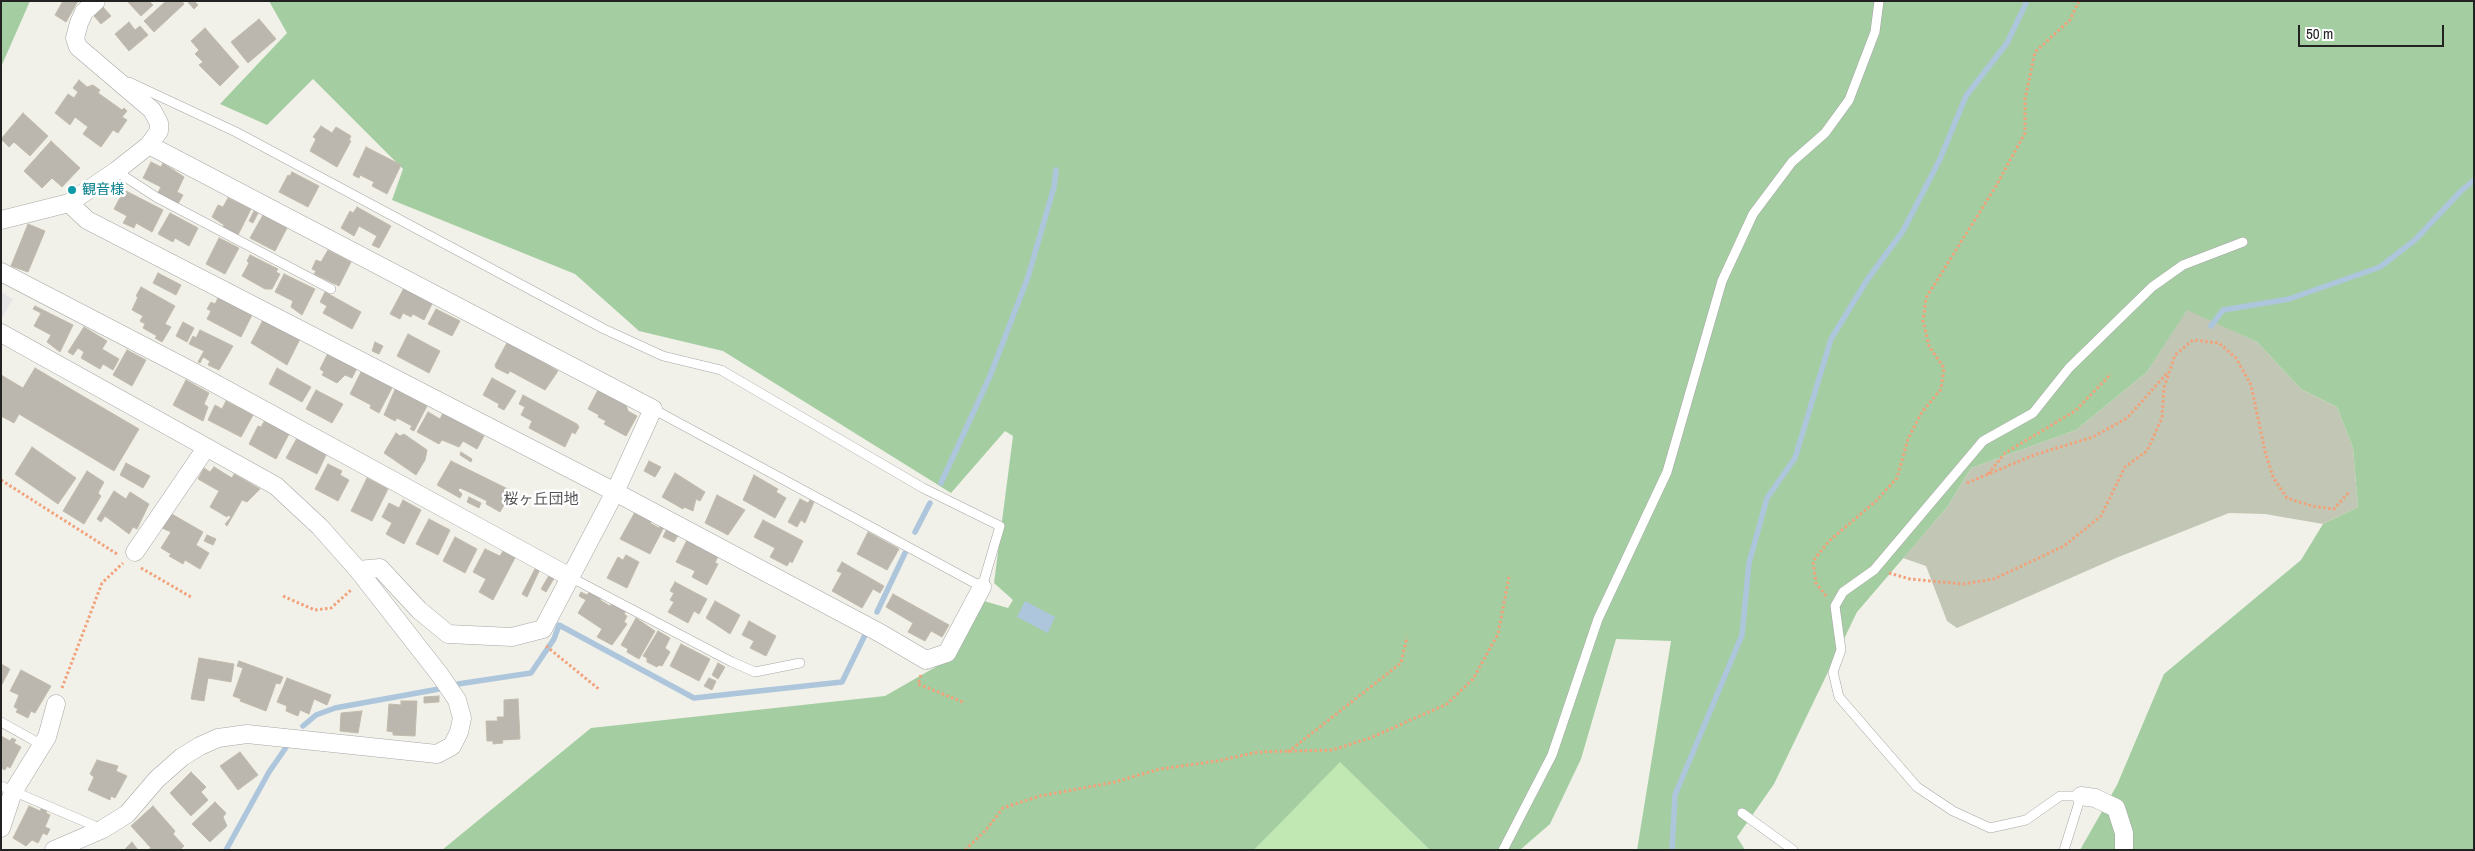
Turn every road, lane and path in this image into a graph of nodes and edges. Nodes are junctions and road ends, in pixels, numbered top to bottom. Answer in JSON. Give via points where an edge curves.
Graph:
{"nodes":[{"id":1,"x":96,"y":1,"type":"edge"},
{"id":2,"x":1879,"y":1,"type":"edge"},
{"id":3,"x":2079,"y":1,"type":"edge"},
{"id":4,"x":111,"y":74,"type":"junction"},
{"id":5,"x":149,"y":144,"type":"junction"},
{"id":6,"x":116,"y":172,"type":"junction"},
{"id":7,"x":69,"y":203,"type":"junction"},
{"id":8,"x":1,"y":220,"type":"edge"},
{"id":9,"x":2243,"y":242,"type":"dead end"},
{"id":10,"x":1,"y":272,"type":"edge"},
{"id":11,"x":331,"y":289,"type":"dead end"},
{"id":12,"x":1,"y":333,"type":"edge"},
{"id":13,"x":2171,"y":368,"type":"junction"},
{"id":14,"x":2110,"y":374,"type":"dead end"},
{"id":15,"x":653,"y":409,"type":"junction"},
{"id":16,"x":206,"y":448,"type":"junction"},
{"id":17,"x":1988,"y":474,"type":"junction"},
{"id":18,"x":1,"y":480,"type":"edge"},
{"id":19,"x":615,"y":492,"type":"junction"},
{"id":20,"x":2349,"y":492,"type":"dead end"},
{"id":21,"x":1938,"y":494,"type":"junction"},
{"id":22,"x":130,"y":556,"type":"junction"},
{"id":23,"x":1874,"y":570,"type":"junction"},
{"id":24,"x":362,"y":574,"type":"junction"},
{"id":25,"x":570,"y":577,"type":"junction"},
{"id":26,"x":1509,"y":578,"type":"dead end"},
{"id":27,"x":982,"y":587,"type":"junction"},
{"id":28,"x":283,"y":596,"type":"dead end"},
{"id":29,"x":192,"y":597,"type":"dead end"},
{"id":30,"x":1835,"y":606,"type":"junction"},
{"id":31,"x":1407,"y":637,"type":"dead end"},
{"id":32,"x":544,"y":644,"type":"dead end"},
{"id":33,"x":926,"y":660,"type":"junction"},
{"id":34,"x":800,"y":663,"type":"dead end"},
{"id":35,"x":600,"y":690,"type":"dead end"},
{"id":36,"x":965,"y":703,"type":"dead end"},
{"id":37,"x":56,"y":704,"type":"joint"},
{"id":38,"x":1,"y":722,"type":"edge"},
{"id":39,"x":42,"y":745,"type":"junction"},
{"id":40,"x":1288,"y":752,"type":"junction"},
{"id":41,"x":7,"y":789,"type":"edge"},
{"id":42,"x":2081,"y":796,"type":"junction"},
{"id":43,"x":1742,"y":813,"type":"dead end"},
{"id":44,"x":1,"y":828,"type":"edge"},
{"id":45,"x":103,"y":829,"type":"junction"},
{"id":46,"x":54,"y":850,"type":"edge"},
{"id":47,"x":965,"y":850,"type":"edge"},
{"id":48,"x":1503,"y":850,"type":"edge"},
{"id":49,"x":1793,"y":850,"type":"edge"},
{"id":50,"x":2064,"y":850,"type":"edge"},
{"id":51,"x":2124,"y":850,"type":"edge"}],
"edges":[{"from":1,"to":4,"type":"street","via":[[84,12],[75,38],[78,48]]},
{"from":2,"to":48,"type":"lane","via":[[1875,32],[1849,100],[1825,134],[1792,162],[1753,214],[1722,281],[1667,472],[1598,619],[1552,755]]},
{"from":3,"to":30,"type":"path","via":[[2070,20],[2035,52],[2025,99],[2025,133],[1926,298],[1923,321],[1929,346],[1944,368],[1941,389],[1922,412],[1908,439],[1897,478],[1876,501],[1829,541],[1813,561],[1816,583]]},
{"from":4,"to":5,"type":"street","via":[[157,116],[159,131]]},
{"from":4,"to":27,"type":"lane","via":[[236,132],[604,329],[663,356],[721,370],[923,488],[1000,526]]},
{"from":5,"to":6,"type":"street"},
{"from":5,"to":15,"type":"street"},
{"from":6,"to":7,"type":"street"},
{"from":6,"to":11,"type":"lane","via":[[156,197]]},
{"from":7,"to":8,"type":"street"},
{"from":7,"to":19,"type":"street","via":[[87,220]]},
{"from":9,"to":21,"type":"lane","via":[[2183,265],[2152,287],[2069,368],[2033,413],[1984,441]]},
{"from":10,"to":25,"type":"street","via":[[203,376]]},
{"from":12,"to":16,"type":"street"},
{"from":13,"to":17,"type":"path","via":[[2127,418],[2093,437],[2034,455]]},
{"from":13,"to":20,"type":"path","via":[[2175,355],[2192,340],[2219,343],[2236,358],[2251,385],[2265,451],[2273,476],[2287,498],[2312,506],[2334,508]]},
{"from":13,"to":23,"type":"path","via":[[2164,388],[2162,418],[2147,451],[2125,467],[2101,516],[2064,546],[1994,579],[1963,584]]},
{"from":14,"to":17,"type":"path","via":[[2075,411],[2005,453]]},
{"from":15,"to":19,"type":"street"},
{"from":15,"to":27,"type":"lane"},
{"from":16,"to":22,"type":"street"},
{"from":16,"to":24,"type":"street","via":[[276,486],[320,527]]},
{"from":17,"to":21,"type":"path"},
{"from":18,"to":22,"type":"path"},
{"from":19,"to":25,"type":"street"},
{"from":19,"to":33,"type":"street"},
{"from":21,"to":23,"type":"lane"},
{"from":22,"to":29,"type":"path"},
{"from":22,"to":37,"type":"path","via":[[102,583]]},
{"from":23,"to":30,"type":"lane","via":[[1843,592]]},
{"from":24,"to":25,"type":"street","via":[[380,568],[419,610],[448,634],[512,637],[543,629]]},
{"from":24,"to":28,"type":"path","via":[[331,608],[315,610]]},
{"from":24,"to":45,"type":"street","via":[[457,700],[462,718],[452,746],[437,754],[420,754],[247,734],[218,738],[182,757],[126,814]]},
{"from":25,"to":34,"type":"lane","via":[[756,672]]},
{"from":26,"to":40,"type":"path","via":[[1498,634],[1474,679],[1446,704],[1370,738],[1332,750]]},
{"from":27,"to":33,"type":"street","via":[[947,653]]},
{"from":30,"to":42,"type":"lane","via":[[1841,650],[1832,672],[1839,697],[1917,787],[1953,811],[1990,828],[2026,820],[2060,796]]},
{"from":31,"to":40,"type":"path","via":[[1401,663]]},
{"from":32,"to":35,"type":"path"},
{"from":33,"to":36,"type":"path","via":[[918,684]]},
{"from":37,"to":39,"type":"street"},
{"from":38,"to":39,"type":"lane"},
{"from":39,"to":41,"type":"street"},
{"from":40,"to":47,"type":"path","via":[[1258,752],[1217,762],[1160,769],[1115,782],[1040,796],[1003,808]]},
{"from":41,"to":44,"type":"street"},
{"from":41,"to":45,"type":"lane"},
{"from":42,"to":50,"type":"lane"},
{"from":42,"to":51,"type":"street","via":[[2095,798],[2116,808],[2124,833]]},
{"from":43,"to":49,"type":"lane"},
{"from":45,"to":46,"type":"street"}]}
